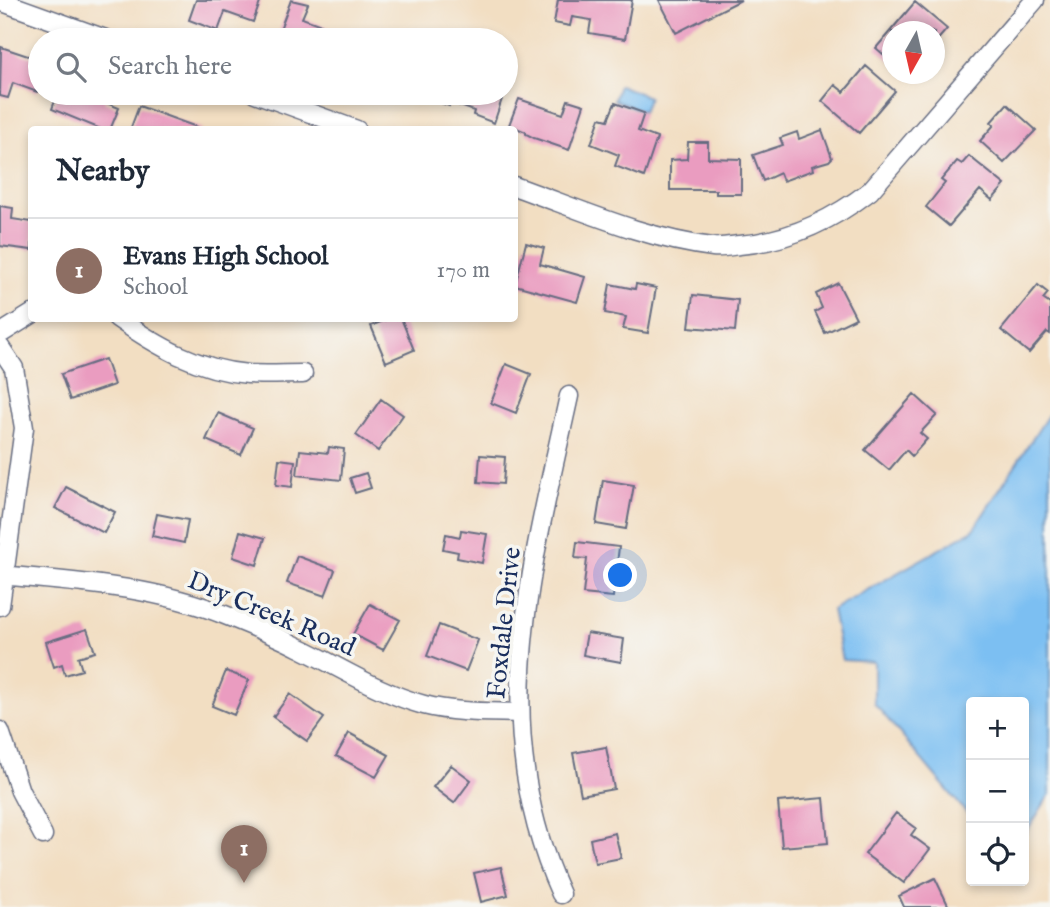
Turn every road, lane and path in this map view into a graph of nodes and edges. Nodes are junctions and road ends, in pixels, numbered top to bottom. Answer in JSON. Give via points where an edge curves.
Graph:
{"nodes":[{"id":1,"x":1035,"y":0,"type":"edge"},
{"id":2,"x":0,"y":1,"type":"edge"},
{"id":3,"x":30,"y":6,"type":"edge"},
{"id":4,"x":80,"y":28,"type":"edge"},
{"id":5,"x":288,"y":105,"type":"edge"},
{"id":6,"x":346,"y":126,"type":"edge"},
{"id":7,"x":518,"y":187,"type":"edge"},
{"id":8,"x":28,"y":316,"type":"edge"},
{"id":9,"x":123,"y":322,"type":"edge"},
{"id":10,"x":0,"y":334,"type":"edge"},
{"id":11,"x":0,"y":347,"type":"edge"},
{"id":12,"x":303,"y":374,"type":"dead end"},
{"id":13,"x":569,"y":396,"type":"dead end"},
{"id":14,"x":2,"y":576,"type":"edge"},
{"id":15,"x":0,"y":606,"type":"edge"},
{"id":16,"x":520,"y":713,"type":"junction"},
{"id":17,"x":0,"y":731,"type":"edge"},
{"id":18,"x":43,"y":835,"type":"dead end"},
{"id":19,"x":561,"y":894,"type":"dead end"}],
"edges":[{"from":1,"to":7,"type":"street","via":[[870,191],[843,212],[804,231],[760,244],[715,247],[664,238]]},
{"from":2,"to":3,"type":"street"},
{"from":3,"to":4,"type":"street"},
{"from":5,"to":6,"type":"street"},
{"from":8,"to":10,"type":"street"},
{"from":9,"to":12,"type":"street","via":[[158,346],[218,369]]},
{"from":11,"to":14,"type":"street","via":[[14,368],[24,428]]},
{"from":13,"to":16,"type":"street","name":"Foxdale Drive","via":[[527,601]]},
{"from":14,"to":15,"type":"street"},
{"from":14,"to":16,"type":"street","name":"Dry Creek Road","via":[[109,585],[165,596],[223,614],[297,646],[391,695],[469,712]]},
{"from":16,"to":19,"type":"street","name":"Foxdale Drive","via":[[530,808]]},
{"from":17,"to":18,"type":"street","via":[[20,791]]}]}
